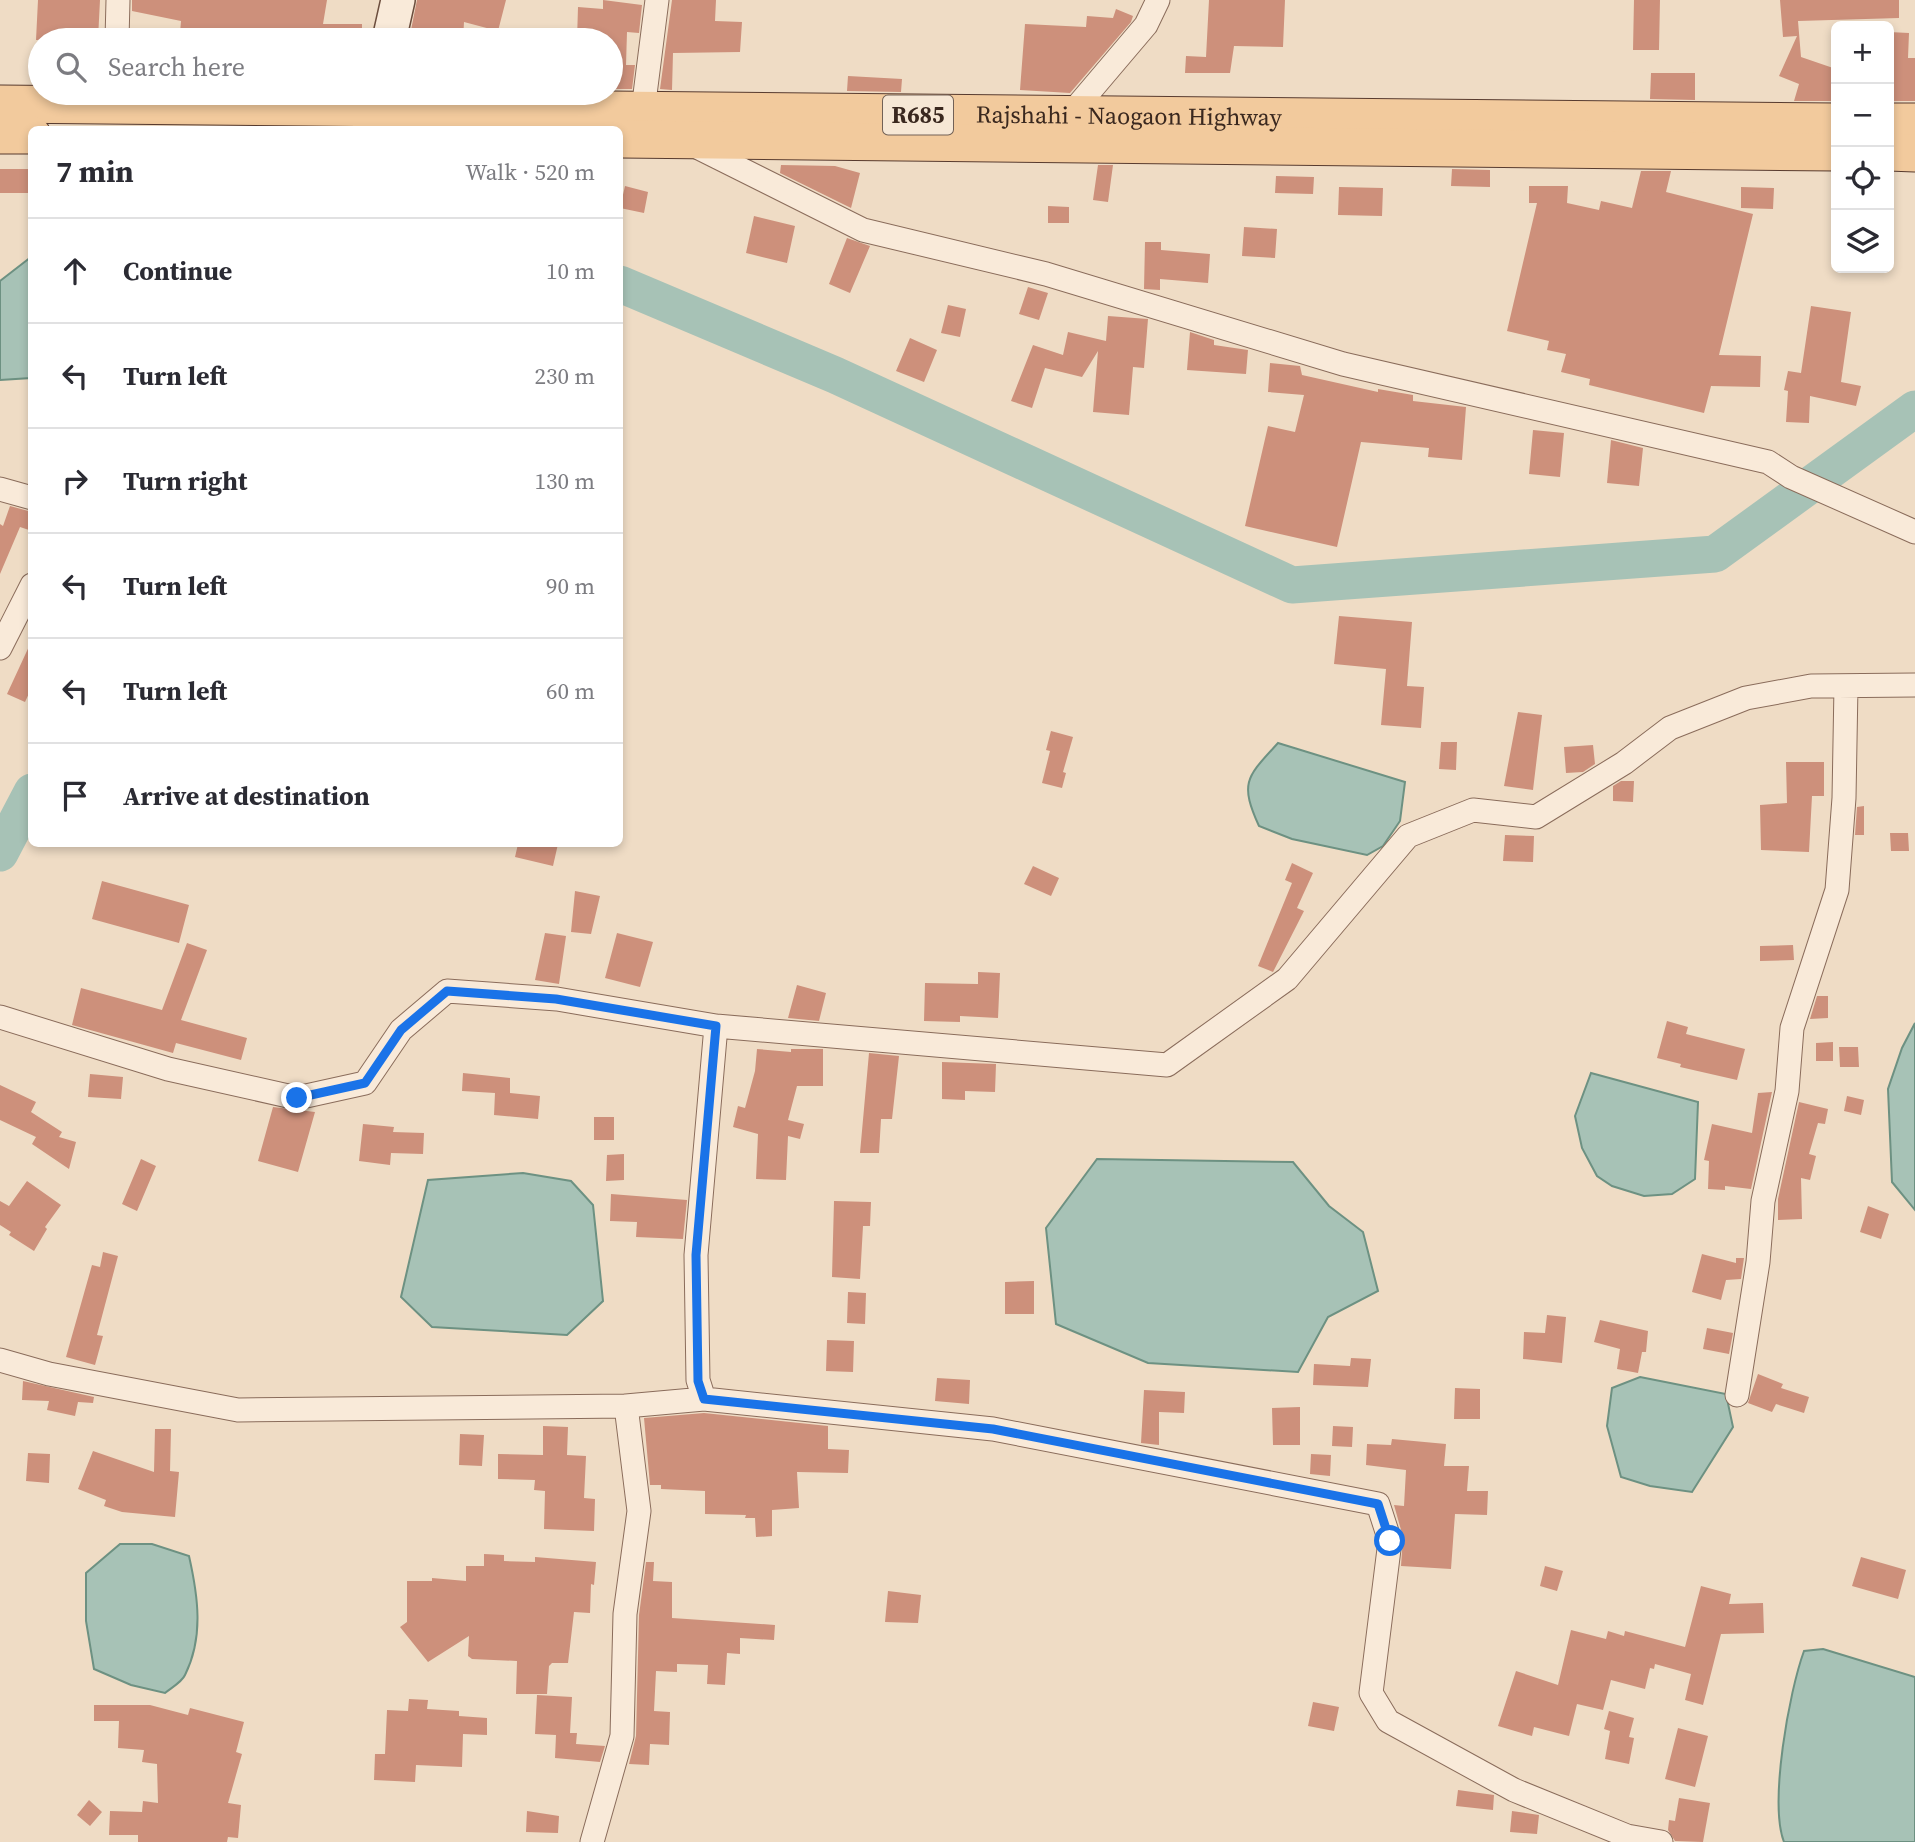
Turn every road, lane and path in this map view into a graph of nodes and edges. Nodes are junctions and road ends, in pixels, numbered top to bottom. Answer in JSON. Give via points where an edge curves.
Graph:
{"nodes":[{"id":1,"x":118,"y":0,"type":"edge"},
{"id":2,"x":398,"y":0,"type":"edge"},
{"id":3,"x":657,"y":0,"type":"edge"},
{"id":4,"x":1158,"y":0,"type":"edge"},
{"id":5,"x":117,"y":28,"type":"edge"},
{"id":6,"x":392,"y":28,"type":"edge"},
{"id":7,"x":0,"y":104,"type":"edge"},
{"id":8,"x":182,"y":105,"type":"edge"},
{"id":9,"x":522,"y":105,"type":"edge"},
{"id":10,"x":643,"y":110,"type":"junction"},
{"id":11,"x":69,"y":117,"type":"edge"},
{"id":12,"x":1068,"y":117,"type":"junction"},
{"id":13,"x":1831,"y":122,"type":"edge"},
{"id":14,"x":1894,"y":122,"type":"edge"},
{"id":15,"x":1915,"y":122,"type":"edge"},
{"id":16,"x":758,"y":127,"type":"junction"},
{"id":17,"x":0,"y":135,"type":"edge"},
{"id":18,"x":28,"y":135,"type":"edge"},
{"id":19,"x":1555,"y":135,"type":"junction"},
{"id":20,"x":623,"y":139,"type":"edge"},
{"id":21,"x":684,"y":140,"type":"junction"},
{"id":22,"x":1831,"y":152,"type":"edge"},
{"id":23,"x":1894,"y":152,"type":"edge"},
{"id":24,"x":1915,"y":153,"type":"edge"},
{"id":25,"x":0,"y":489,"type":"edge"},
{"id":26,"x":28,"y":497,"type":"edge"},
{"id":27,"x":1915,"y":532,"type":"edge"},
{"id":28,"x":28,"y":593,"type":"edge"},
{"id":29,"x":0,"y":648,"type":"edge"},
{"id":30,"x":1915,"y":685,"type":"edge"},
{"id":31,"x":1846,"y":686,"type":"junction"},
{"id":32,"x":0,"y":1017,"type":"edge"},
{"id":33,"x":716,"y":1026,"type":"junction"},
{"id":34,"x":0,"y":1360,"type":"edge"},
{"id":35,"x":1737,"y":1395,"type":"dead end"},
{"id":36,"x":704,"y":1399,"type":"junction"},
{"id":37,"x":626,"y":1406,"type":"junction"},
{"id":38,"x":592,"y":1842,"type":"edge"},
{"id":39,"x":1661,"y":1842,"type":"edge"}],
"edges":[{"from":1,"to":5,"type":"street"},
{"from":2,"to":6,"type":"main road"},
{"from":3,"to":10,"type":"street"},
{"from":4,"to":12,"type":"street","via":[[1146,25]]},
{"from":7,"to":11,"type":"main road","name":"Rajshahi - Naogaon Highway","number":"R685"},
{"from":8,"to":11,"type":"main road","name":"Rajshahi - Naogaon Highway","number":"R685"},
{"from":9,"to":10,"type":"main road","name":"Rajshahi - Naogaon Highway","number":"R685"},
{"from":10,"to":16,"type":"main road","name":"Rajshahi - Naogaon Highway","number":"R685"},
{"from":12,"to":16,"type":"main road","name":"Rajshahi - Naogaon Highway","number":"R685"},
{"from":12,"to":19,"type":"main road","name":"Rajshahi - Naogaon Highway","number":"R685"},
{"from":13,"to":19,"type":"main road","name":"Rajshahi - Naogaon Highway","number":"R685"},
{"from":14,"to":15,"type":"main road"},
{"from":16,"to":19,"type":"main road","name":"Rajshahi - Naogaon Highway","number":"R685"},
{"from":16,"to":21,"type":"main road","name":"Rajshahi - Naogaon Highway","number":"R685"},
{"from":17,"to":18,"type":"main road"},
{"from":19,"to":22,"type":"main road","name":"Rajshahi - Naogaon Highway","number":"R685"},
{"from":20,"to":21,"type":"main road","name":"Rajshahi - Naogaon Highway","number":"R685"},
{"from":21,"to":27,"type":"street","via":[[863,230],[1046,274],[1343,364],[1768,462],[1791,477]]},
{"from":23,"to":24,"type":"main road"},
{"from":25,"to":26,"type":"street"},
{"from":28,"to":29,"type":"street"},
{"from":30,"to":31,"type":"street"},
{"from":31,"to":33,"type":"street","via":[[1811,686],[1746,698],[1670,728],[1624,763],[1536,817],[1473,810],[1408,836],[1287,979],[1167,1065]]},
{"from":31,"to":35,"type":"street","via":[[1837,890],[1792,1028],[1787,1091],[1763,1201]]},
{"from":32,"to":33,"type":"street","via":[[168,1069],[297,1098],[365,1083],[401,1030],[447,991],[556,999]]},
{"from":33,"to":36,"type":"street","via":[[696,1255],[698,1381]]},
{"from":34,"to":37,"type":"street","via":[[49,1374],[238,1410]]},
{"from":36,"to":37,"type":"street"},
{"from":36,"to":39,"type":"street","via":[[993,1429],[1378,1504],[1390,1541],[1371,1693],[1388,1721],[1514,1790],[1627,1836]]},
{"from":37,"to":38,"type":"street","via":[[639,1511],[625,1614],[622,1736]]}]}
